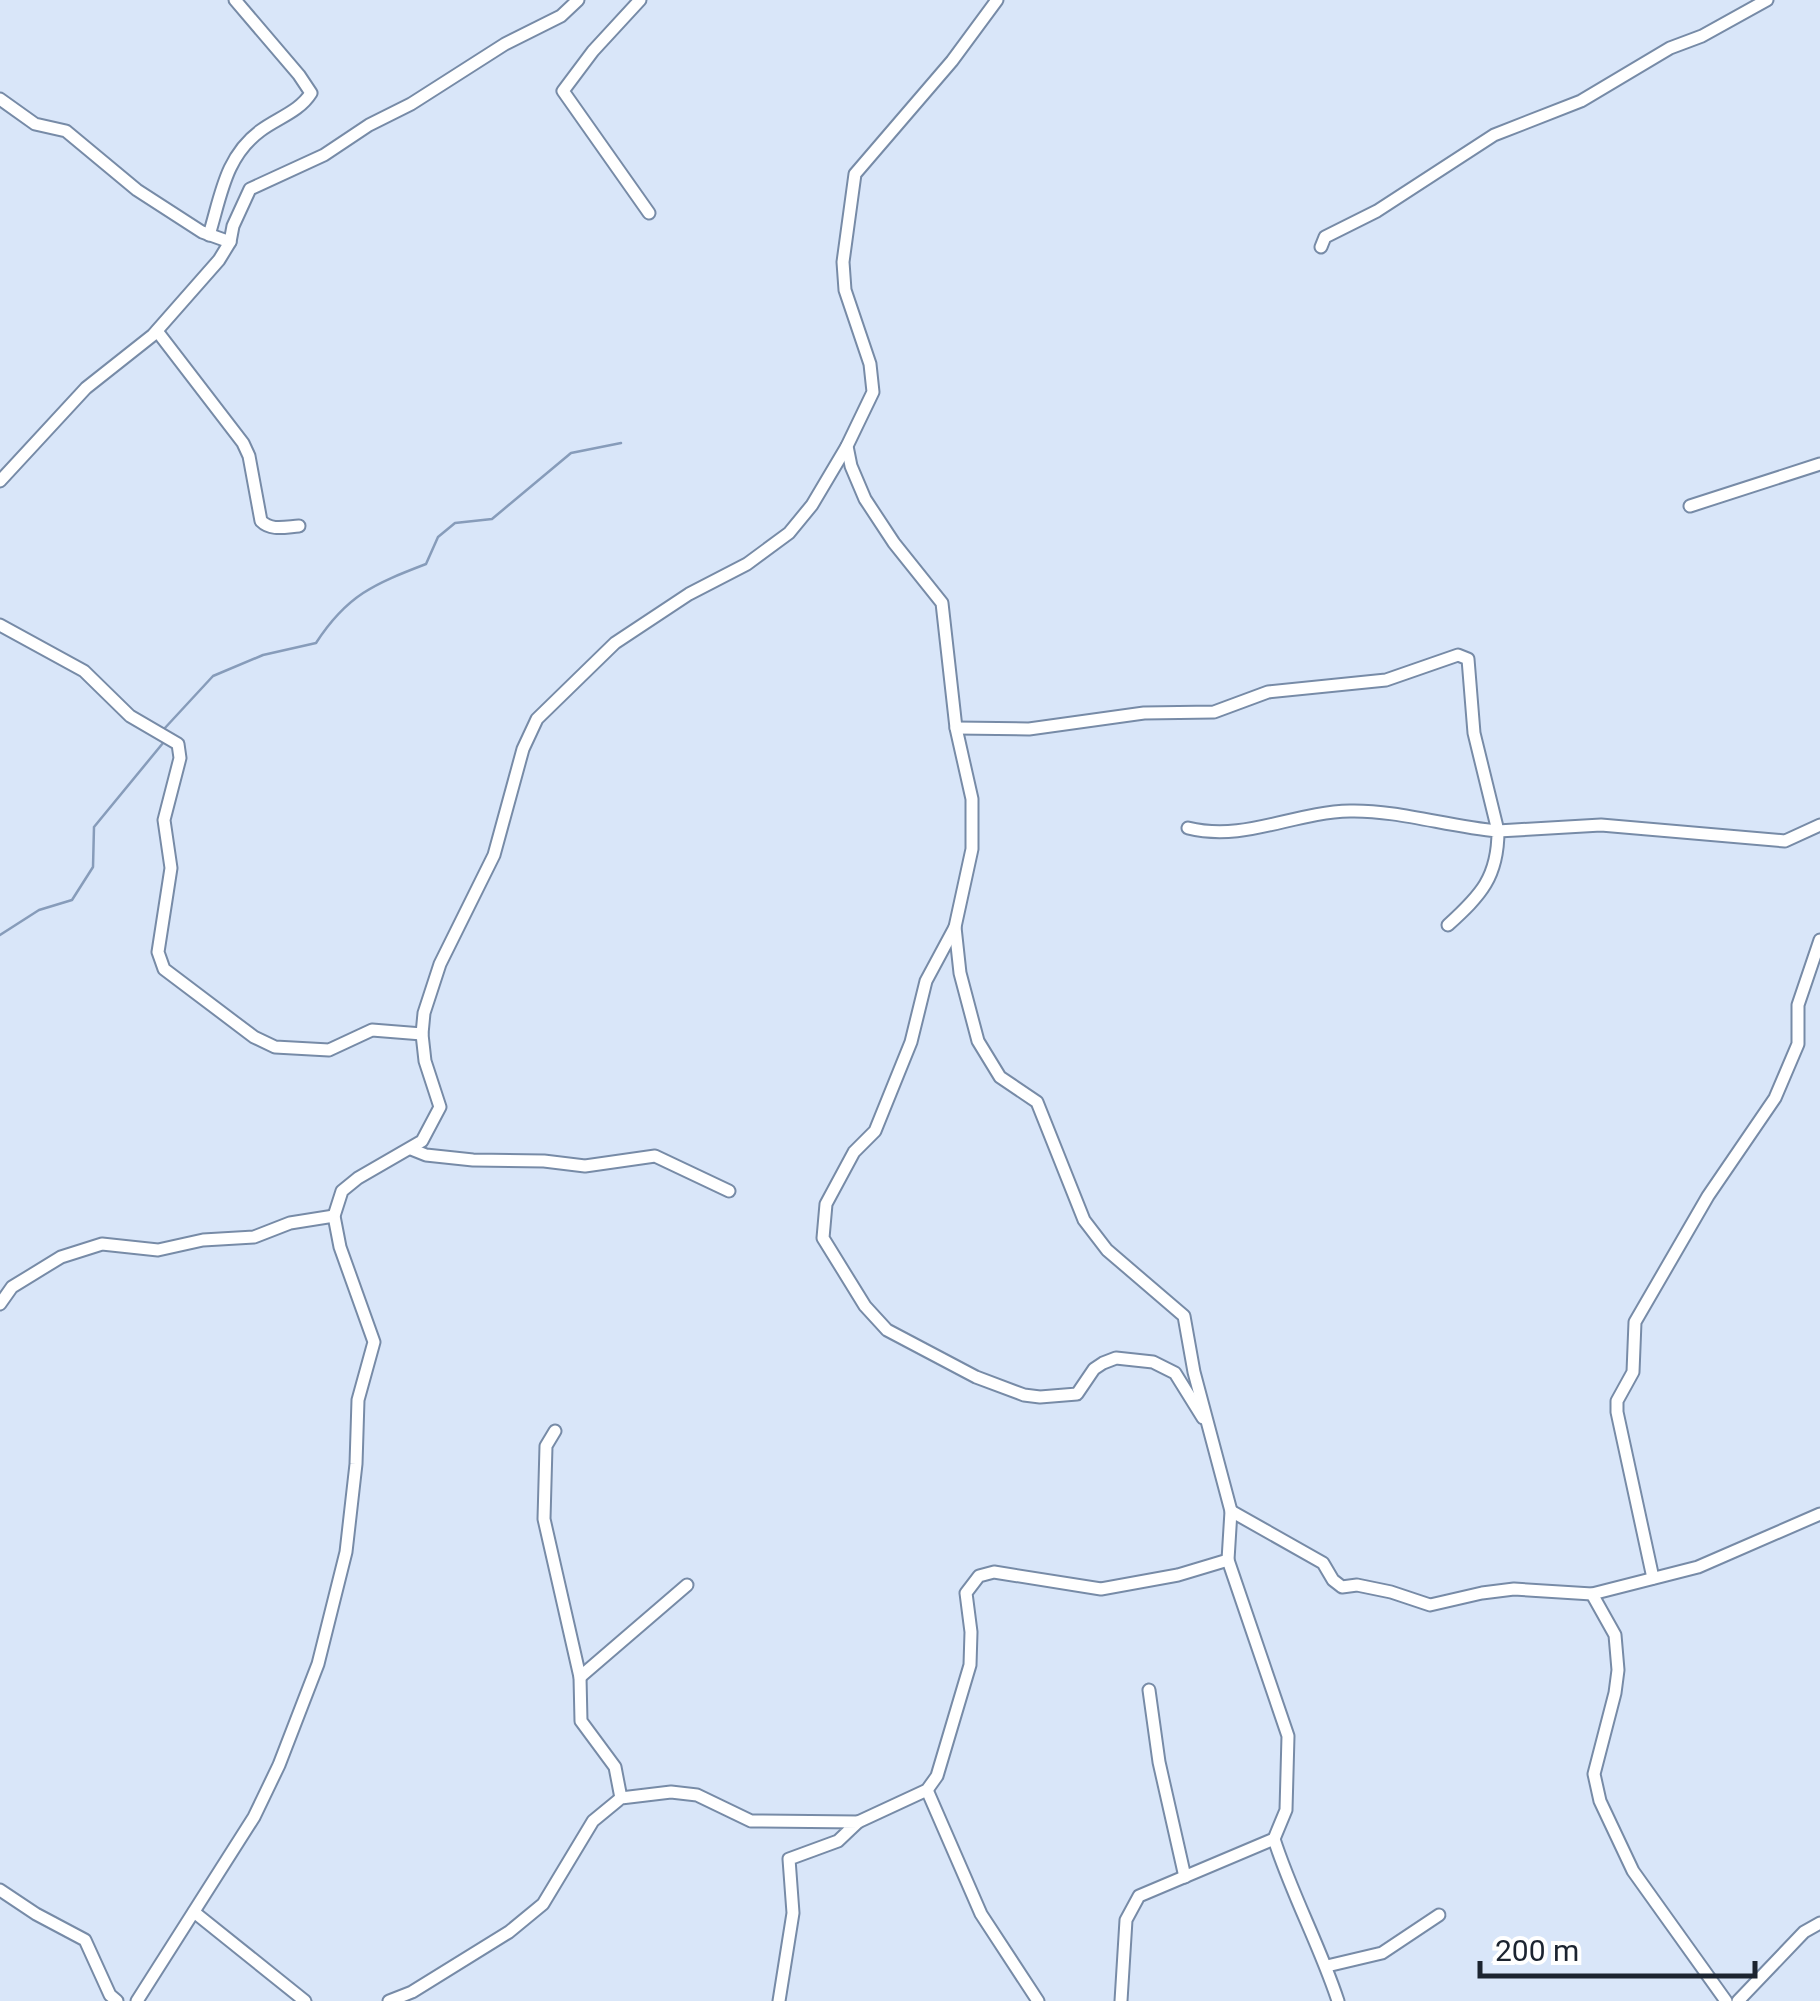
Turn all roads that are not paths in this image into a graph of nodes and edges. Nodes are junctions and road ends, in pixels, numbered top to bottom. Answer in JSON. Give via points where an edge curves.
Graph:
{"nodes":[{"id":1,"x":235,"y":0,"type":"edge"},
{"id":2,"x":578,"y":0,"type":"edge"},
{"id":3,"x":640,"y":0,"type":"edge"},
{"id":4,"x":997,"y":0,"type":"edge"},
{"id":5,"x":1767,"y":0,"type":"edge"},
{"id":6,"x":0,"y":99,"type":"edge"},
{"id":7,"x":649,"y":213,"type":"dead end"},
{"id":8,"x":209,"y":236,"type":"junction"},
{"id":9,"x":230,"y":242,"type":"junction"},
{"id":10,"x":1321,"y":247,"type":"dead end"},
{"id":11,"x":157,"y":331,"type":"junction"},
{"id":12,"x":847,"y":446,"type":"junction"},
{"id":13,"x":1820,"y":464,"type":"edge"},
{"id":14,"x":0,"y":480,"type":"edge"},
{"id":15,"x":1690,"y":506,"type":"dead end"},
{"id":16,"x":298,"y":526,"type":"dead end"},
{"id":17,"x":0,"y":625,"type":"edge"},
{"id":18,"x":956,"y":728,"type":"junction"},
{"id":19,"x":1820,"y":825,"type":"edge"},
{"id":20,"x":1188,"y":828,"type":"dead end"},
{"id":21,"x":1498,"y":831,"type":"junction"},
{"id":22,"x":1448,"y":925,"type":"dead end"},
{"id":23,"x":955,"y":927,"type":"junction"},
{"id":24,"x":1820,"y":940,"type":"edge"},
{"id":25,"x":422,"y":1034,"type":"junction"},
{"id":26,"x":410,"y":1149,"type":"junction"},
{"id":27,"x":729,"y":1191,"type":"dead end"},
{"id":28,"x":334,"y":1216,"type":"junction"},
{"id":29,"x":0,"y":1304,"type":"edge"},
{"id":30,"x":1209,"y":1428,"type":"junction"},
{"id":31,"x":555,"y":1431,"type":"dead end"},
{"id":32,"x":1231,"y":1511,"type":"junction"},
{"id":33,"x":1820,"y":1514,"type":"edge"},
{"id":34,"x":1228,"y":1560,"type":"junction"},
{"id":35,"x":1653,"y":1578,"type":"junction"},
{"id":36,"x":688,"y":1585,"type":"dead end"},
{"id":37,"x":1592,"y":1594,"type":"junction"},
{"id":38,"x":580,"y":1677,"type":"junction"},
{"id":39,"x":1149,"y":1690,"type":"dead end"},
{"id":40,"x":927,"y":1790,"type":"junction"},
{"id":41,"x":621,"y":1798,"type":"junction"},
{"id":42,"x":858,"y":1822,"type":"junction"},
{"id":43,"x":1274,"y":1840,"type":"junction"},
{"id":44,"x":1185,"y":1876,"type":"junction"},
{"id":45,"x":0,"y":1890,"type":"edge"},
{"id":46,"x":194,"y":1912,"type":"junction"},
{"id":47,"x":1439,"y":1915,"type":"dead end"},
{"id":48,"x":1820,"y":1923,"type":"edge"},
{"id":49,"x":1326,"y":1966,"type":"junction"},
{"id":50,"x":117,"y":2001,"type":"edge"},
{"id":51,"x":137,"y":2001,"type":"edge"},
{"id":52,"x":306,"y":2001,"type":"edge"},
{"id":53,"x":390,"y":2001,"type":"edge"},
{"id":54,"x":780,"y":2001,"type":"edge"},
{"id":55,"x":1038,"y":2001,"type":"edge"},
{"id":56,"x":1120,"y":2001,"type":"edge"},
{"id":57,"x":1338,"y":2001,"type":"edge"},
{"id":58,"x":1726,"y":2001,"type":"edge"},
{"id":59,"x":1738,"y":2001,"type":"edge"}],
"edges":[{"from":1,"to":8,"type":"street","via":[[310,93],[234,154]]},
{"from":2,"to":9,"type":"street","via":[[411,104],[250,190]]},
{"from":3,"to":7,"type":"street","via":[[563,90]]},
{"from":4,"to":12,"type":"street","via":[[855,174],[845,290],[873,392]]},
{"from":5,"to":10,"type":"street","via":[[1581,101],[1494,135],[1325,237]]},
{"from":6,"to":8,"type":"street","via":[[35,124],[66,131]]},
{"from":8,"to":9,"type":"street"},
{"from":9,"to":11,"type":"street"},
{"from":11,"to":14,"type":"street","via":[[86,388]]},
{"from":11,"to":16,"type":"street","via":[[244,442],[261,521]]},
{"from":12,"to":18,"type":"street","via":[[864,498],[942,602]]},
{"from":12,"to":25,"type":"street","via":[[789,533],[614,643],[536,719],[494,856],[432,985]]},
{"from":13,"to":15,"type":"street"},
{"from":17,"to":25,"type":"street","via":[[84,671],[130,716],[178,744],[164,820],[170,868],[158,952],[164,969],[275,1047],[328,1050],[372,1030]]},
{"from":18,"to":21,"type":"street","via":[[1039,728],[1144,713],[1214,712],[1268,692],[1386,680],[1458,656],[1468,659],[1474,733]]},
{"from":18,"to":23,"type":"street","via":[[972,799],[972,849]]},
{"from":19,"to":21,"type":"street","via":[[1785,841],[1601,826]]},
{"from":20,"to":21,"type":"street","via":[[1235,833],[1360,811]]},
{"from":21,"to":22,"type":"street","via":[[1487,883]]},
{"from":23,"to":30,"type":"street","via":[[978,1041],[1000,1077],[1037,1102],[1084,1220],[1107,1250],[1184,1316]]},
{"from":23,"to":30,"type":"street","via":[[926,980],[911,1042],[875,1131],[854,1152],[826,1204],[823,1238],[864,1306],[887,1330],[976,1377],[1040,1398],[1077,1394],[1094,1369],[1116,1358],[1153,1362],[1174,1374]]},
{"from":24,"to":35,"type":"street","via":[[1798,1005],[1798,1044],[1775,1098],[1635,1322],[1632,1372],[1616,1400]]},
{"from":25,"to":26,"type":"street","via":[[440,1107]]},
{"from":26,"to":27,"type":"street","via":[[585,1166],[655,1156]]},
{"from":26,"to":28,"type":"street","via":[[342,1192]]},
{"from":28,"to":29,"type":"street","via":[[254,1237],[158,1250],[102,1244],[61,1258],[12,1287]]},
{"from":28,"to":46,"type":"street","via":[[374,1342],[358,1400],[346,1552],[318,1664],[279,1765]]},
{"from":30,"to":32,"type":"street"},
{"from":31,"to":38,"type":"street","via":[[546,1446],[544,1520]]},
{"from":32,"to":34,"type":"street"},
{"from":32,"to":37,"type":"street","via":[[1323,1563],[1342,1588],[1358,1585],[1430,1605],[1482,1592]]},
{"from":33,"to":35,"type":"street","via":[[1698,1567]]},
{"from":34,"to":40,"type":"street","via":[[1102,1589],[994,1572],[979,1576],[966,1593],[970,1665]]},
{"from":34,"to":43,"type":"street","via":[[1288,1736],[1286,1810]]},
{"from":35,"to":37,"type":"street"},
{"from":36,"to":38,"type":"street"},
{"from":37,"to":58,"type":"street","via":[[1614,1635],[1618,1670],[1594,1774],[1600,1801],[1633,1871]]},
{"from":38,"to":41,"type":"street","via":[[581,1721],[614,1767]]},
{"from":39,"to":44,"type":"street"},
{"from":40,"to":42,"type":"street"},
{"from":40,"to":55,"type":"street","via":[[980,1914]]},
{"from":41,"to":42,"type":"street","via":[[671,1792],[696,1795],[752,1821]]},
{"from":41,"to":53,"type":"street","via":[[593,1821],[543,1904],[509,1932]]},
{"from":42,"to":54,"type":"street","via":[[838,1841],[789,1859],[794,1912]]},
{"from":43,"to":44,"type":"street"},
{"from":43,"to":49,"type":"street"},
{"from":44,"to":56,"type":"street","via":[[1139,1896],[1126,1920]]},
{"from":45,"to":50,"type":"street","via":[[85,1940]]},
{"from":46,"to":51,"type":"street"},
{"from":46,"to":52,"type":"street"},
{"from":47,"to":49,"type":"street","via":[[1382,1953]]},
{"from":48,"to":59,"type":"street"},
{"from":49,"to":57,"type":"street"}]}
